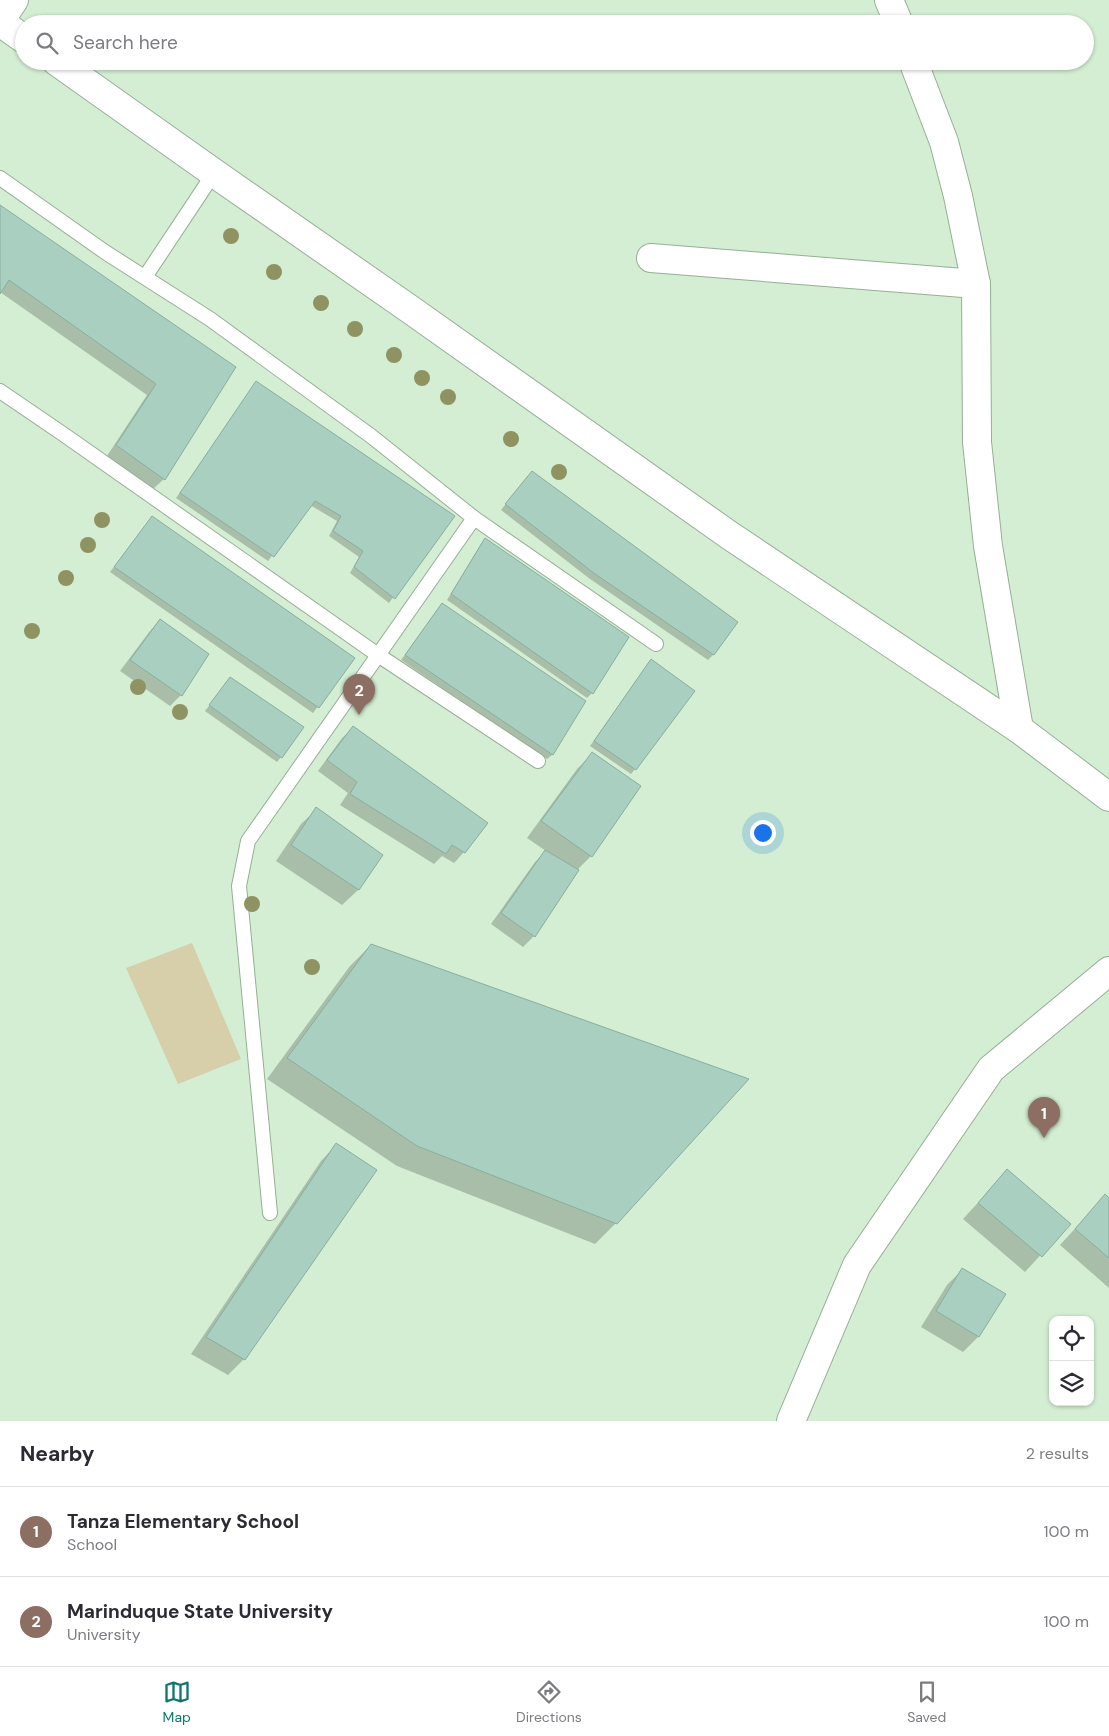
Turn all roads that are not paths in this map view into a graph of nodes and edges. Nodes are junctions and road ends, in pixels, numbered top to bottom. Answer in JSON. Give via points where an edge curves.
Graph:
{"nodes":[{"id":1,"x":14,"y":0,"type":"edge"},
{"id":2,"x":889,"y":0,"type":"edge"},
{"id":3,"x":895,"y":15,"type":"edge"},
{"id":4,"x":0,"y":22,"type":"edge"},
{"id":5,"x":15,"y":33,"type":"edge"},
{"id":6,"x":69,"y":70,"type":"edge"},
{"id":7,"x":916,"y":70,"type":"edge"},
{"id":8,"x":214,"y":173,"type":"junction"},
{"id":9,"x":0,"y":178,"type":"edge"},
{"id":10,"x":651,"y":258,"type":"dead end"},
{"id":11,"x":145,"y":277,"type":"junction"},
{"id":12,"x":976,"y":284,"type":"junction"},
{"id":13,"x":0,"y":391,"type":"edge"},
{"id":14,"x":474,"y":518,"type":"junction"},
{"id":15,"x":656,"y":644,"type":"dead end"},
{"id":16,"x":378,"y":655,"type":"junction"},
{"id":17,"x":1019,"y":729,"type":"junction"},
{"id":18,"x":538,"y":761,"type":"dead end"},
{"id":19,"x":1109,"y":797,"type":"edge"},
{"id":20,"x":1109,"y":970,"type":"edge"},
{"id":21,"x":270,"y":1213,"type":"dead end"},
{"id":22,"x":790,"y":1421,"type":"edge"}],
"edges":[{"from":1,"to":4,"type":"street"},
{"from":2,"to":3,"type":"street"},
{"from":4,"to":5,"type":"street"},
{"from":6,"to":8,"type":"street"},
{"from":7,"to":12,"type":"street","via":[[944,142]]},
{"from":8,"to":11,"type":"lane"},
{"from":8,"to":17,"type":"street","via":[[729,535]]},
{"from":9,"to":11,"type":"lane"},
{"from":10,"to":12,"type":"street"},
{"from":11,"to":14,"type":"lane","via":[[210,319],[370,436]]},
{"from":12,"to":17,"type":"street","via":[[977,442],[988,546]]},
{"from":13,"to":16,"type":"lane"},
{"from":14,"to":15,"type":"lane"},
{"from":14,"to":16,"type":"lane"},
{"from":16,"to":18,"type":"lane"},
{"from":16,"to":21,"type":"lane","via":[[248,841],[239,886]]},
{"from":17,"to":19,"type":"street"},
{"from":20,"to":22,"type":"street","via":[[991,1069],[857,1265]]}]}
